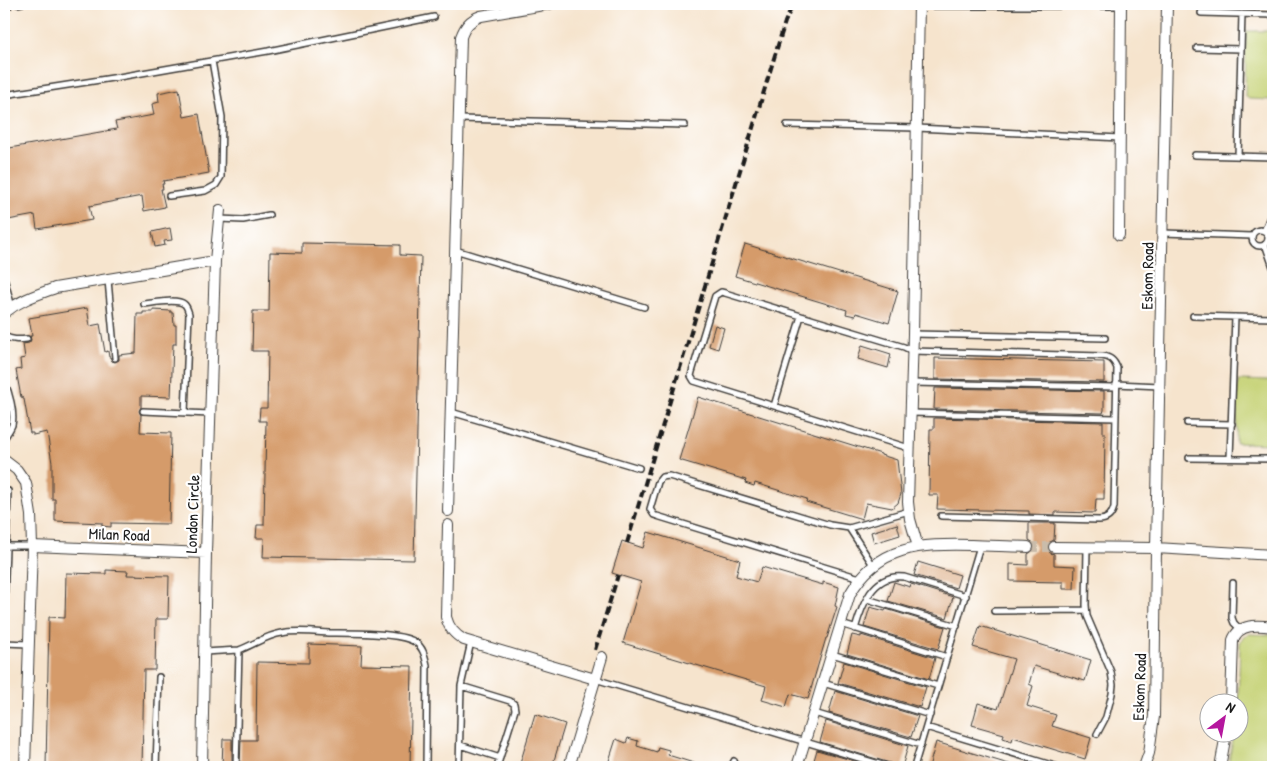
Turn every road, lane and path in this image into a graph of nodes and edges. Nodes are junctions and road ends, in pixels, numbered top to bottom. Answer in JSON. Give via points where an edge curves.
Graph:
{"nodes":[{"id":1,"x":549,"y":4,"type":"edge"},
{"id":2,"x":1167,"y":4,"type":"edge"},
{"id":3,"x":918,"y":5,"type":"edge"},
{"id":4,"x":1121,"y":5,"type":"edge"},
{"id":5,"x":1201,"y":13,"type":"dead end"},
{"id":6,"x":1242,"y":14,"type":"junction"},
{"id":7,"x":1273,"y":15,"type":"edge"},
{"id":8,"x":434,"y":17,"type":"dead end"},
{"id":9,"x":1197,"y":48,"type":"dead end"},
{"id":10,"x":1241,"y":49,"type":"junction"},
{"id":11,"x":212,"y":61,"type":"junction"},
{"id":12,"x":4,"y":95,"type":"edge"},
{"id":13,"x":458,"y":119,"type":"junction"},
{"id":14,"x":685,"y":124,"type":"dead end"},
{"id":15,"x":788,"y":125,"type":"dead end"},
{"id":16,"x":917,"y":128,"type":"junction"},
{"id":17,"x":1120,"y":138,"type":"junction"},
{"id":18,"x":1195,"y":155,"type":"dead end"},
{"id":19,"x":1238,"y":156,"type":"junction"},
{"id":20,"x":1273,"y":157,"type":"edge"},
{"id":21,"x":169,"y":196,"type":"dead end"},
{"id":22,"x":1273,"y":210,"type":"edge"},
{"id":23,"x":219,"y":214,"type":"joint"},
{"id":24,"x":269,"y":216,"type":"dead end"},
{"id":25,"x":1264,"y":232,"type":"junction"},
{"id":26,"x":1163,"y":233,"type":"junction"},
{"id":27,"x":1119,"y":235,"type":"dead end"},
{"id":28,"x":1252,"y":236,"type":"junction"},
{"id":29,"x":1265,"y":244,"type":"junction"},
{"id":30,"x":455,"y":250,"type":"junction"},
{"id":31,"x":215,"y":261,"type":"junction"},
{"id":32,"x":1273,"y":267,"type":"edge"},
{"id":33,"x":4,"y":278,"type":"edge"},
{"id":34,"x":108,"y":280,"type":"junction"},
{"id":35,"x":144,"y":304,"type":"dead end"},
{"id":36,"x":644,"y":307,"type":"dead end"},
{"id":37,"x":8,"y":310,"type":"edge"},
{"id":38,"x":801,"y":316,"type":"junction"},
{"id":39,"x":1192,"y":316,"type":"dead end"},
{"id":40,"x":1235,"y":317,"type":"junction"},
{"id":41,"x":1273,"y":318,"type":"edge"},
{"id":42,"x":913,"y":334,"type":"junction"},
{"id":43,"x":4,"y":336,"type":"edge"},
{"id":44,"x":1104,"y":338,"type":"dead end"},
{"id":45,"x":27,"y":339,"type":"dead end"},
{"id":46,"x":912,"y":351,"type":"junction"},
{"id":47,"x":115,"y":358,"type":"dead end"},
{"id":48,"x":4,"y":381,"type":"edge"},
{"id":49,"x":912,"y":383,"type":"junction"},
{"id":50,"x":1116,"y":386,"type":"junction"},
{"id":51,"x":1160,"y":386,"type":"junction"},
{"id":52,"x":774,"y":406,"type":"junction"},
{"id":53,"x":143,"y":411,"type":"dead end"},
{"id":54,"x":451,"y":412,"type":"junction"},
{"id":55,"x":185,"y":413,"type":"junction"},
{"id":56,"x":911,"y":413,"type":"junction"},
{"id":57,"x":210,"y":414,"type":"junction"},
{"id":58,"x":1116,"y":418,"type":"junction"},
{"id":59,"x":1187,"y":423,"type":"dead end"},
{"id":60,"x":1232,"y":424,"type":"junction"},
{"id":61,"x":4,"y":439,"type":"edge"},
{"id":62,"x":910,"y":448,"type":"junction"},
{"id":63,"x":1188,"y":458,"type":"dead end"},
{"id":64,"x":1230,"y":458,"type":"junction"},
{"id":65,"x":1273,"y":459,"type":"edge"},
{"id":66,"x":4,"y":460,"type":"edge"},
{"id":67,"x":639,"y":468,"type":"dead end"},
{"id":68,"x":8,"y":491,"type":"dead end"},
{"id":69,"x":448,"y":511,"type":"dead end"},
{"id":70,"x":909,"y":511,"type":"junction"},
{"id":71,"x":941,"y":516,"type":"dead end"},
{"id":72,"x":448,"y":525,"type":"dead end"},
{"id":73,"x":849,"y":528,"type":"junction"},
{"id":74,"x":6,"y":546,"type":"junction"},
{"id":75,"x":32,"y":546,"type":"junction"},
{"id":76,"x":980,"y":546,"type":"junction"},
{"id":77,"x":918,"y":547,"type":"junction"},
{"id":78,"x":1028,"y":547,"type":"tunnel mouth"},
{"id":79,"x":1054,"y":547,"type":"tunnel mouth"},
{"id":80,"x":1087,"y":548,"type":"junction"},
{"id":81,"x":1156,"y":548,"type":"junction"},
{"id":82,"x":206,"y":553,"type":"junction"},
{"id":83,"x":1273,"y":555,"type":"edge"},
{"id":84,"x":873,"y":565,"type":"junction"},
{"id":85,"x":860,"y":578,"type":"junction"},
{"id":86,"x":1233,"y":583,"type":"dead end"},
{"id":87,"x":966,"y":596,"type":"junction"},
{"id":88,"x":867,"y":598,"type":"junction"},
{"id":89,"x":4,"y":605,"type":"edge"},
{"id":90,"x":1086,"y":610,"type":"junction"},
{"id":91,"x":994,"y":611,"type":"dead end"},
{"id":92,"x":840,"y":624,"type":"junction"},
{"id":93,"x":957,"y":626,"type":"junction"},
{"id":94,"x":1273,"y":627,"type":"edge"},
{"id":95,"x":855,"y":629,"type":"junction"},
{"id":96,"x":1240,"y":629,"type":"junction"},
{"id":97,"x":471,"y":642,"type":"junction"},
{"id":98,"x":4,"y":643,"type":"edge"},
{"id":99,"x":29,"y":644,"type":"junction"},
{"id":100,"x":239,"y":650,"type":"junction"},
{"id":101,"x":204,"y":652,"type":"junction"},
{"id":102,"x":832,"y":654,"type":"junction"},
{"id":103,"x":602,"y":657,"type":"dead end"},
{"id":104,"x":947,"y":657,"type":"junction"},
{"id":105,"x":160,"y":677,"type":"dead end"},
{"id":106,"x":595,"y":679,"type":"junction"},
{"id":107,"x":823,"y":683,"type":"junction"},
{"id":108,"x":461,"y":686,"type":"junction"},
{"id":109,"x":938,"y":686,"type":"junction"},
{"id":110,"x":1231,"y":694,"type":"edge"},
{"id":111,"x":814,"y":712,"type":"junction"},
{"id":112,"x":930,"y":715,"type":"junction"},
{"id":113,"x":926,"y":727,"type":"junction"},
{"id":114,"x":1097,"y":734,"type":"dead end"},
{"id":115,"x":805,"y":742,"type":"junction"},
{"id":116,"x":1224,"y":744,"type":"edge"},
{"id":117,"x":460,"y":745,"type":"junction"},
{"id":118,"x":921,"y":745,"type":"junction"},
{"id":119,"x":500,"y":758,"type":"junction"},
{"id":120,"x":734,"y":760,"type":"dead end"},
{"id":121,"x":24,"y":767,"type":"edge"},
{"id":122,"x":156,"y":767,"type":"edge"},
{"id":123,"x":202,"y":767,"type":"edge"},
{"id":124,"x":236,"y":767,"type":"edge"},
{"id":125,"x":426,"y":767,"type":"edge"},
{"id":126,"x":459,"y":767,"type":"edge"},
{"id":127,"x":498,"y":767,"type":"edge"},
{"id":128,"x":569,"y":767,"type":"edge"},
{"id":129,"x":731,"y":767,"type":"edge"},
{"id":130,"x":797,"y":767,"type":"edge"},
{"id":131,"x":889,"y":767,"type":"edge"},
{"id":132,"x":914,"y":767,"type":"edge"},
{"id":133,"x":1058,"y":767,"type":"edge"},
{"id":134,"x":1144,"y":767,"type":"edge"},
{"id":135,"x":1220,"y":767,"type":"edge"}],
"edges":[{"from":1,"to":13,"type":"street","via":[[481,16],[467,25],[460,43]]},
{"from":2,"to":26,"type":"street","name":"Eskom Road"},
{"from":3,"to":4,"type":"lane"},
{"from":3,"to":16,"type":"street"},
{"from":4,"to":17,"type":"street"},
{"from":5,"to":6,"type":"lane"},
{"from":6,"to":7,"type":"lane"},
{"from":6,"to":10,"type":"lane"},
{"from":8,"to":11,"type":"lane"},
{"from":9,"to":10,"type":"lane"},
{"from":10,"to":19,"type":"lane"},
{"from":11,"to":12,"type":"lane"},
{"from":11,"to":21,"type":"lane","via":[[222,117],[221,177],[216,185],[205,191]]},
{"from":13,"to":14,"type":"lane"},
{"from":13,"to":30,"type":"street"},
{"from":15,"to":16,"type":"lane"},
{"from":16,"to":17,"type":"lane"},
{"from":16,"to":42,"type":"street"},
{"from":17,"to":27,"type":"street"},
{"from":18,"to":19,"type":"lane"},
{"from":19,"to":20,"type":"lane"},
{"from":22,"to":25,"type":"lane"},
{"from":23,"to":24,"type":"lane","via":[[243,220]]},
{"from":23,"to":31,"type":"street","name":"London Circle"},
{"from":25,"to":28,"type":"lane","via":[[1260,230]]},
{"from":25,"to":29,"type":"lane","via":[[1268,238]]},
{"from":26,"to":28,"type":"lane"},
{"from":26,"to":51,"type":"street","name":"Eskom Road"},
{"from":28,"to":29,"type":"lane","via":[[1256,244]]},
{"from":29,"to":32,"type":"lane"},
{"from":30,"to":36,"type":"lane"},
{"from":30,"to":54,"type":"street"},
{"from":31,"to":34,"type":"street"},
{"from":31,"to":57,"type":"street","name":"London Circle"},
{"from":33,"to":37,"type":"lane"},
{"from":34,"to":37,"type":"street","via":[[56,288],[31,296]]},
{"from":34,"to":47,"type":"lane"},
{"from":35,"to":55,"type":"lane","via":[[183,302],[189,314]]},
{"from":38,"to":46,"type":"lane"},
{"from":38,"to":52,"type":"lane"},
{"from":38,"to":52,"type":"lane","via":[[721,292],[714,298],[705,326],[691,376],[694,382]]},
{"from":39,"to":40,"type":"lane"},
{"from":40,"to":41,"type":"lane"},
{"from":40,"to":60,"type":"lane"},
{"from":42,"to":44,"type":"lane"},
{"from":42,"to":46,"type":"street"},
{"from":43,"to":45,"type":"lane","via":[[12,340]]},
{"from":46,"to":49,"type":"street"},
{"from":46,"to":50,"type":"lane","via":[[1106,356],[1117,368]]},
{"from":48,"to":61,"type":"lane","via":[[11,399],[12,417],[12,426]]},
{"from":49,"to":50,"type":"lane"},
{"from":49,"to":56,"type":"street"},
{"from":50,"to":51,"type":"lane"},
{"from":50,"to":58,"type":"lane"},
{"from":51,"to":81,"type":"street","name":"Eskom Road"},
{"from":52,"to":62,"type":"lane"},
{"from":53,"to":55,"type":"lane"},
{"from":54,"to":67,"type":"lane"},
{"from":54,"to":69,"type":"street"},
{"from":55,"to":57,"type":"lane"},
{"from":56,"to":58,"type":"lane"},
{"from":56,"to":62,"type":"street"},
{"from":57,"to":82,"type":"street","name":"London Circle"},
{"from":58,"to":71,"type":"lane","via":[[1114,507],[1107,518]]},
{"from":59,"to":60,"type":"lane"},
{"from":60,"to":64,"type":"lane"},
{"from":62,"to":70,"type":"street"},
{"from":63,"to":64,"type":"lane"},
{"from":64,"to":65,"type":"lane"},
{"from":66,"to":75,"type":"street","via":[[26,483]]},
{"from":68,"to":74,"type":"lane"},
{"from":70,"to":73,"type":"lane"},
{"from":70,"to":77,"type":"street"},
{"from":72,"to":97,"type":"street","via":[[446,617],[454,632]]},
{"from":73,"to":84,"type":"lane"},
{"from":73,"to":85,"type":"lane","via":[[665,476],[659,479],[650,509],[657,516]]},
{"from":74,"to":75,"type":"lane"},
{"from":74,"to":89,"type":"lane"},
{"from":75,"to":82,"type":"street","name":"Milan Road"},
{"from":75,"to":99,"type":"street"},
{"from":76,"to":77,"type":"street","via":[[942,544]]},
{"from":76,"to":78,"type":"street"},
{"from":76,"to":87,"type":"lane"},
{"from":77,"to":84,"type":"street"},
{"from":79,"to":80,"type":"street"},
{"from":80,"to":81,"type":"street"},
{"from":80,"to":90,"type":"lane"},
{"from":81,"to":83,"type":"street"},
{"from":81,"to":134,"type":"street","name":"Eskom Road","via":[[1154,716]]},
{"from":82,"to":101,"type":"street","name":"London Circle"},
{"from":84,"to":85,"type":"street"},
{"from":85,"to":92,"type":"street","via":[[850,594]]},
{"from":86,"to":96,"type":"lane","via":[[1232,618]]},
{"from":87,"to":88,"type":"lane","via":[[898,576],[884,579]]},
{"from":87,"to":93,"type":"lane"},
{"from":88,"to":93,"type":"lane"},
{"from":88,"to":95,"type":"lane"},
{"from":90,"to":91,"type":"lane"},
{"from":90,"to":114,"type":"lane","via":[[1111,672],[1113,685],[1106,717]]},
{"from":92,"to":95,"type":"lane"},
{"from":92,"to":102,"type":"street"},
{"from":93,"to":104,"type":"lane"},
{"from":94,"to":96,"type":"street"},
{"from":95,"to":104,"type":"lane"},
{"from":96,"to":110,"type":"street","via":[[1233,640]]},
{"from":97,"to":106,"type":"street"},
{"from":97,"to":108,"type":"lane"},
{"from":98,"to":99,"type":"lane"},
{"from":99,"to":121,"type":"street"},
{"from":100,"to":101,"type":"lane"},
{"from":100,"to":124,"type":"lane"},
{"from":100,"to":125,"type":"lane","via":[[283,632],[378,634],[411,639],[425,654],[427,665]]},
{"from":101,"to":123,"type":"street","name":"London Circle"},
{"from":102,"to":107,"type":"street"},
{"from":102,"to":109,"type":"lane"},
{"from":103,"to":106,"type":"street"},
{"from":104,"to":109,"type":"lane"},
{"from":105,"to":122,"type":"lane"},
{"from":106,"to":115,"type":"lane"},
{"from":106,"to":128,"type":"street"},
{"from":107,"to":111,"type":"street"},
{"from":107,"to":112,"type":"lane"},
{"from":108,"to":117,"type":"lane"},
{"from":108,"to":119,"type":"lane","via":[[514,704]]},
{"from":109,"to":112,"type":"lane"},
{"from":111,"to":115,"type":"street"},
{"from":111,"to":118,"type":"lane"},
{"from":112,"to":113,"type":"lane"},
{"from":113,"to":118,"type":"lane"},
{"from":113,"to":133,"type":"lane"},
{"from":115,"to":130,"type":"street"},
{"from":115,"to":131,"type":"lane"},
{"from":116,"to":135,"type":"street"},
{"from":117,"to":119,"type":"lane"},
{"from":117,"to":126,"type":"lane"},
{"from":118,"to":132,"type":"lane"},
{"from":119,"to":127,"type":"lane"},
{"from":120,"to":129,"type":"lane"}]}
